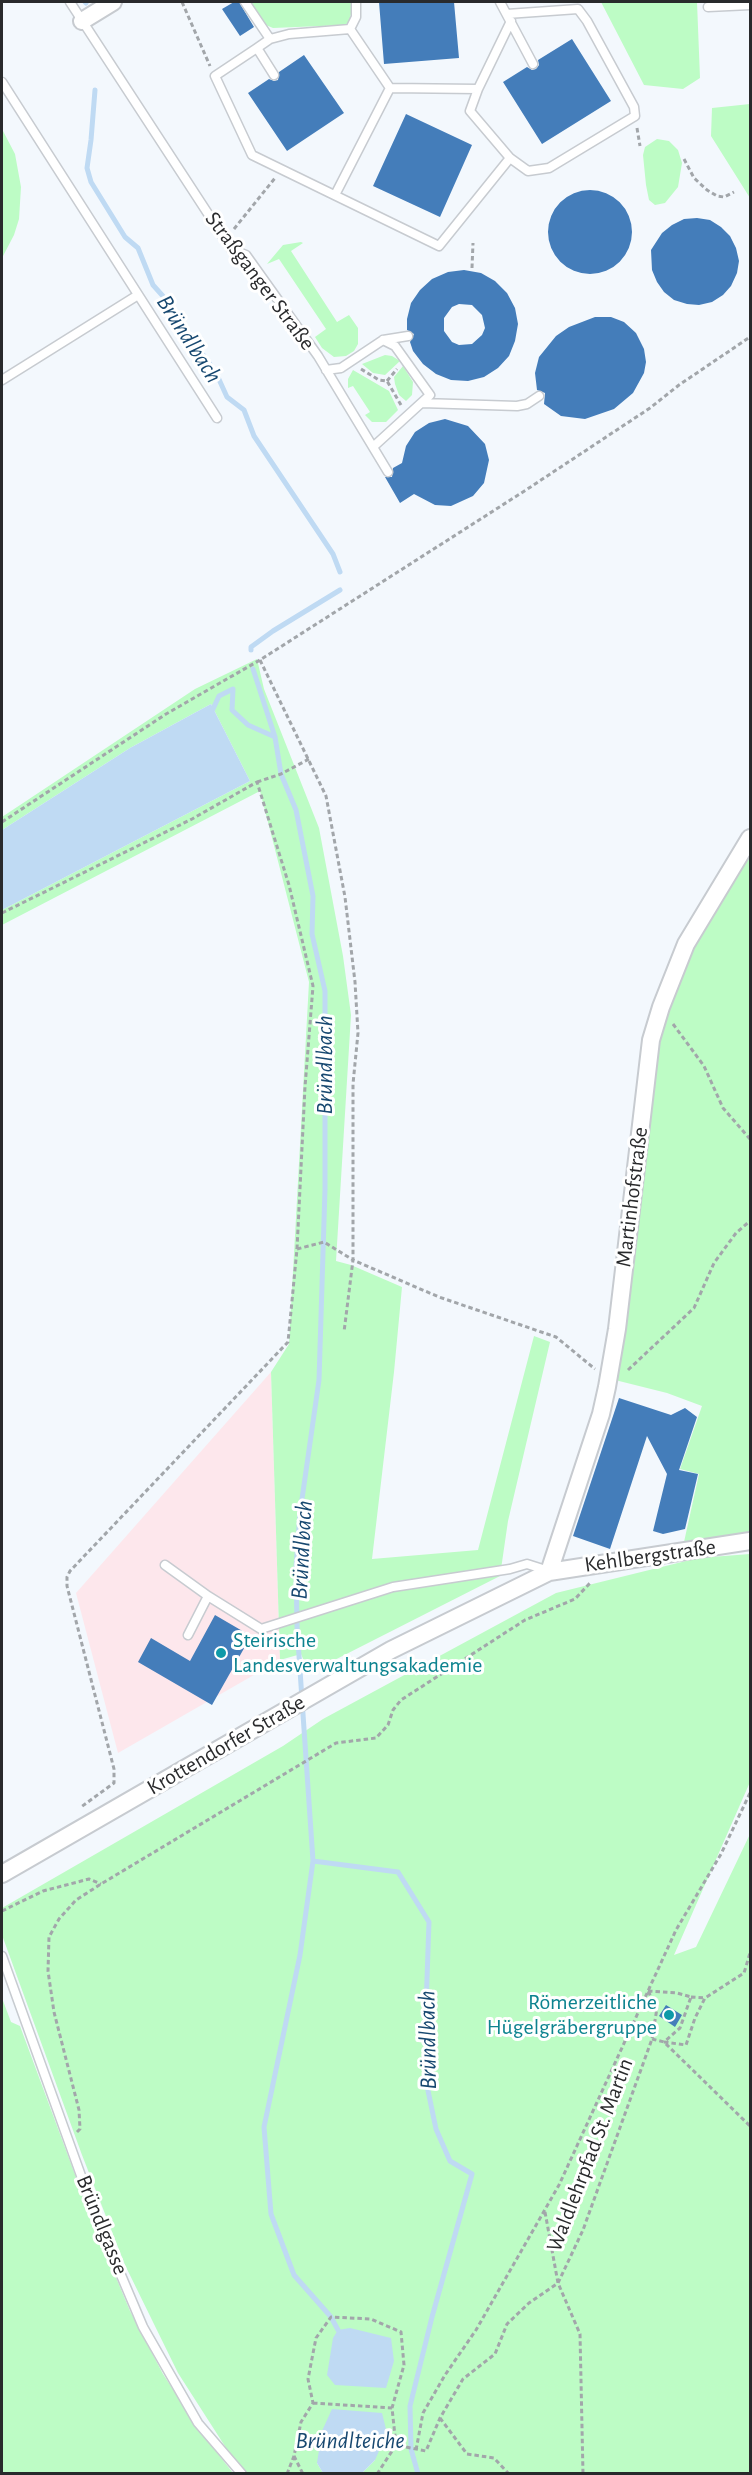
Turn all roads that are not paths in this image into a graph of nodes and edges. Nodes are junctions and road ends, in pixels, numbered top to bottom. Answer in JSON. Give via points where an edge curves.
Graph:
{"nodes":[{"id":1,"x":70,"y":2,"type":"edge"},
{"id":2,"x":113,"y":2,"type":"edge"},
{"id":3,"x":245,"y":2,"type":"edge"},
{"id":4,"x":356,"y":2,"type":"edge"},
{"id":5,"x":500,"y":2,"type":"edge"},
{"id":6,"x":750,"y":5,"type":"edge"},
{"id":7,"x":708,"y":7,"type":"dead end"},
{"id":8,"x":509,"y":18,"type":"junction"},
{"id":9,"x":82,"y":21,"type":"junction"},
{"id":10,"x":351,"y":29,"type":"junction"},
{"id":11,"x":270,"y":39,"type":"junction"},
{"id":12,"x":257,"y":48,"type":"junction"},
{"id":13,"x":533,"y":64,"type":"dead end"},
{"id":14,"x":274,"y":75,"type":"dead end"},
{"id":15,"x":2,"y":82,"type":"edge"},
{"id":16,"x":390,"y":88,"type":"junction"},
{"id":17,"x":478,"y":89,"type":"junction"},
{"id":18,"x":510,"y":158,"type":"junction"},
{"id":19,"x":335,"y":195,"type":"junction"},
{"id":20,"x":138,"y":295,"type":"junction"},
{"id":21,"x":408,"y":336,"type":"dead end"},
{"id":22,"x":383,"y":340,"type":"junction"},
{"id":23,"x":326,"y":370,"type":"junction"},
{"id":24,"x":2,"y":380,"type":"edge"},
{"id":25,"x":539,"y":396,"type":"dead end"},
{"id":26,"x":422,"y":403,"type":"junction"},
{"id":27,"x":217,"y":418,"type":"dead end"},
{"id":28,"x":373,"y":447,"type":"junction"},
{"id":29,"x":388,"y":472,"type":"dead end"},
{"id":30,"x":750,"y":838,"type":"edge"},
{"id":31,"x":750,"y":1542,"type":"edge"},
{"id":32,"x":165,"y":1565,"type":"dead end"},
{"id":33,"x":549,"y":1572,"type":"junction"},
{"id":34,"x":208,"y":1596,"type":"junction"},
{"id":35,"x":188,"y":1635,"type":"dead end"},
{"id":36,"x":2,"y":1874,"type":"edge"},
{"id":37,"x":2,"y":1956,"type":"edge"},
{"id":38,"x":242,"y":2474,"type":"edge"}],
"edges":[{"from":1,"to":9,"type":"lane","name":"Straßganger Straße"},
{"from":2,"to":9,"type":"street"},
{"from":3,"to":11,"type":"lane"},
{"from":4,"to":10,"type":"lane"},
{"from":5,"to":8,"type":"lane"},
{"from":6,"to":7,"type":"lane"},
{"from":8,"to":13,"type":"lane"},
{"from":8,"to":17,"type":"lane"},
{"from":8,"to":18,"type":"lane","via":[[578,9],[634,106],[635,116],[549,168],[528,171]]},
{"from":9,"to":23,"type":"lane","name":"Straßganger Straße","via":[[231,249],[246,255]]},
{"from":10,"to":11,"type":"lane","via":[[289,33]]},
{"from":10,"to":16,"type":"lane"},
{"from":11,"to":12,"type":"lane"},
{"from":12,"to":14,"type":"lane"},
{"from":12,"to":19,"type":"lane","via":[[215,76],[252,155]]},
{"from":15,"to":20,"type":"lane"},
{"from":16,"to":17,"type":"lane"},
{"from":16,"to":19,"type":"lane"},
{"from":17,"to":18,"type":"lane","via":[[470,111]]},
{"from":18,"to":19,"type":"lane","via":[[439,246]]},
{"from":20,"to":24,"type":"lane"},
{"from":20,"to":27,"type":"lane"},
{"from":21,"to":22,"type":"lane"},
{"from":22,"to":23,"type":"lane","via":[[341,368]]},
{"from":22,"to":26,"type":"lane","via":[[395,346],[430,395]]},
{"from":23,"to":28,"type":"lane","name":"Straßganger Straße"},
{"from":25,"to":26,"type":"lane","via":[[517,406]]},
{"from":26,"to":28,"type":"lane"},
{"from":28,"to":29,"type":"lane","name":"Straßganger Straße"},
{"from":30,"to":33,"type":"street","name":"Martinhofstraße","via":[[686,944],[661,1007],[647,1062],[617,1329],[601,1414]]},
{"from":31,"to":33,"type":"street","name":"Kehlbergstraße"},
{"from":32,"to":34,"type":"lane"},
{"from":33,"to":34,"type":"lane","via":[[527,1564],[393,1587],[261,1629]]},
{"from":33,"to":36,"type":"street","name":"Krottendorfer Straße","via":[[391,1650]]},
{"from":34,"to":35,"type":"lane"},
{"from":37,"to":38,"type":"lane","name":"Bründlgasse","via":[[93,2209],[143,2327],[198,2423]]}]}
